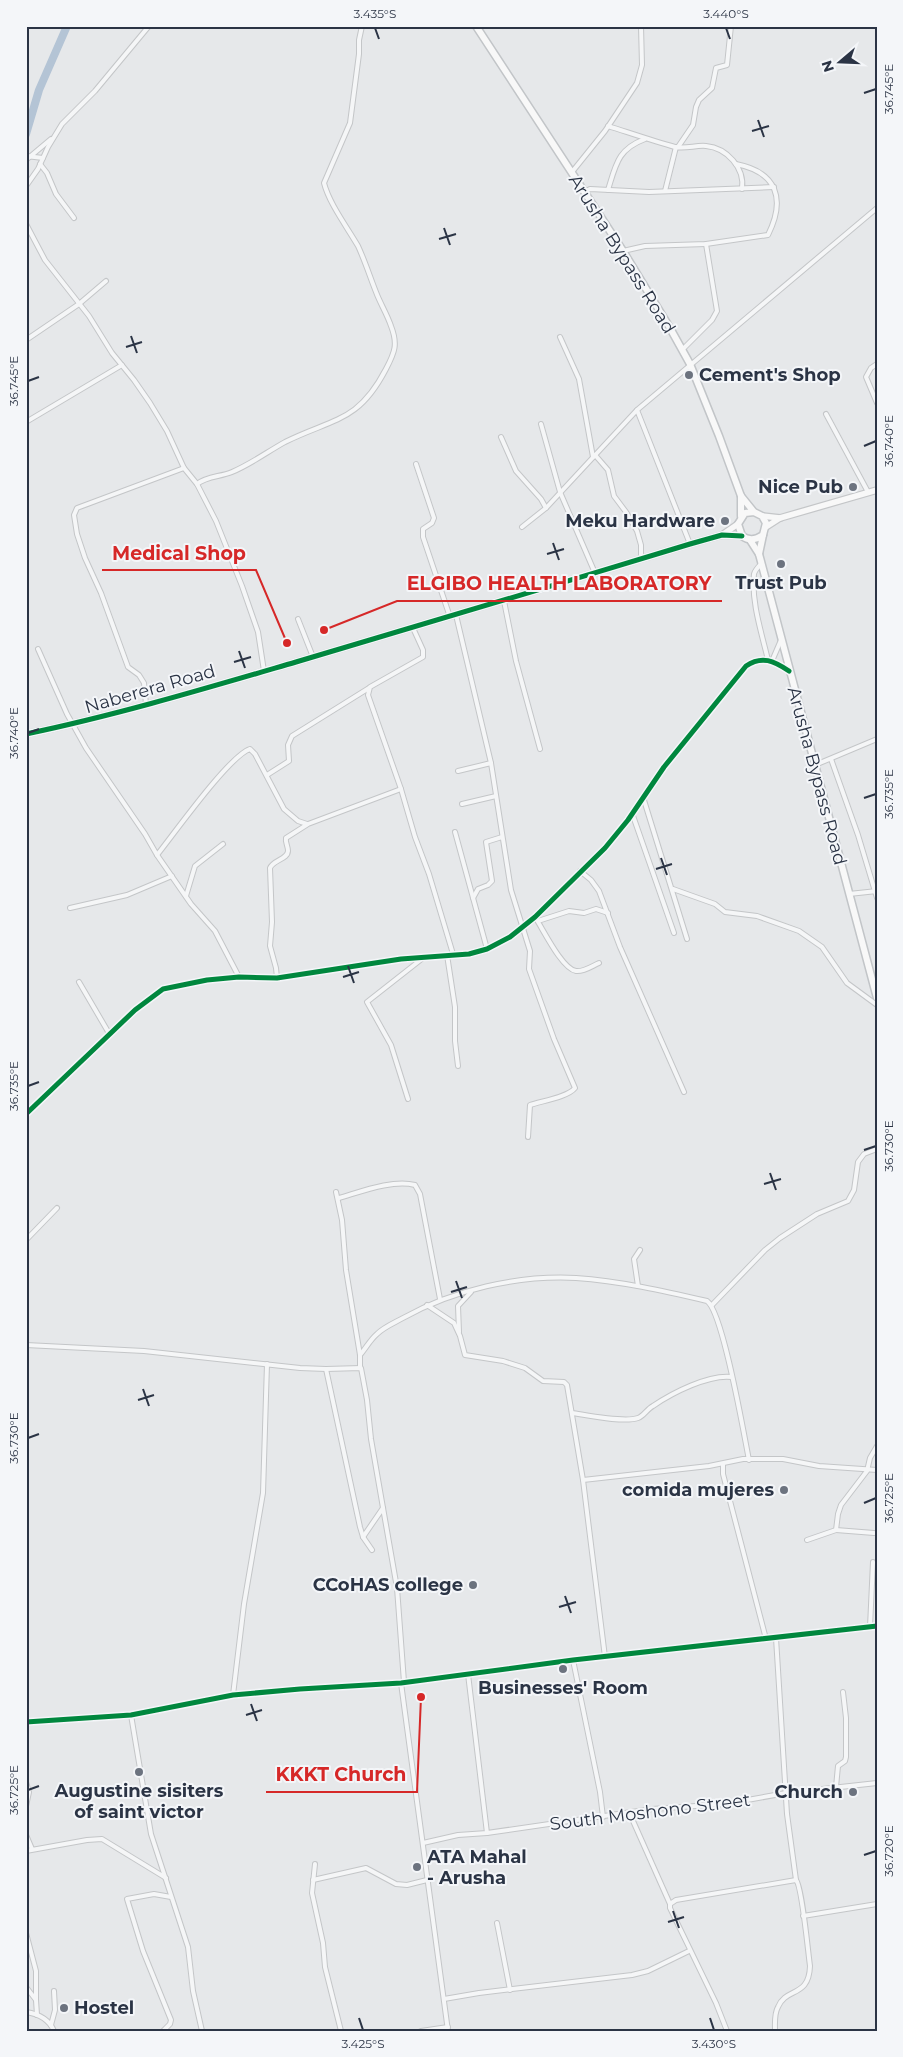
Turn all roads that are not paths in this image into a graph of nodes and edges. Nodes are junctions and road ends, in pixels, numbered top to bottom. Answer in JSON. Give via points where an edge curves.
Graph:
{"nodes":[{"id":1,"x":149,"y":26,"type":"edge"},
{"id":2,"x":362,"y":26,"type":"edge"},
{"id":3,"x":476,"y":26,"type":"edge"},
{"id":4,"x":641,"y":26,"type":"edge"},
{"id":5,"x":731,"y":26,"type":"edge"},
{"id":6,"x":608,"y":126,"type":"junction"},
{"id":7,"x":54,"y":135,"type":"junction"},
{"id":8,"x":647,"y":138,"type":"junction"},
{"id":9,"x":677,"y":147,"type":"junction"},
{"id":10,"x":28,"y":156,"type":"edge"},
{"id":11,"x":43,"y":158,"type":"junction"},
{"id":12,"x":26,"y":160,"type":"edge"},
{"id":13,"x":40,"y":164,"type":"junction"},
{"id":14,"x":736,"y":164,"type":"junction"},
{"id":15,"x":571,"y":172,"type":"junction"},
{"id":16,"x":26,"y":186,"type":"edge"},
{"id":17,"x":774,"y":187,"type":"junction"},
{"id":18,"x":742,"y":189,"type":"junction"},
{"id":19,"x":608,"y":190,"type":"junction"},
{"id":20,"x":665,"y":191,"type":"junction"},
{"id":21,"x":584,"y":192,"type":"junction"},
{"id":22,"x":877,"y":208,"type":"edge"},
{"id":23,"x":74,"y":218,"type":"dead end"},
{"id":24,"x":26,"y":224,"type":"edge"},
{"id":25,"x":706,"y":244,"type":"junction"},
{"id":26,"x":623,"y":251,"type":"junction"},
{"id":27,"x":106,"y":281,"type":"dead end"},
{"id":28,"x":79,"y":304,"type":"junction"},
{"id":29,"x":560,"y":338,"type":"dead end"},
{"id":30,"x":26,"y":340,"type":"edge"},
{"id":31,"x":681,"y":351,"type":"junction"},
{"id":32,"x":690,"y":364,"type":"junction"},
{"id":33,"x":877,"y":364,"type":"edge"},
{"id":34,"x":122,"y":365,"type":"junction"},
{"id":35,"x":877,"y":403,"type":"edge"},
{"id":36,"x":637,"y":410,"type":"junction"},
{"id":37,"x":826,"y":414,"type":"dead end"},
{"id":38,"x":26,"y":422,"type":"edge"},
{"id":39,"x":541,"y":424,"type":"dead end"},
{"id":40,"x":501,"y":436,"type":"dead end"},
{"id":41,"x":594,"y":456,"type":"junction"},
{"id":42,"x":416,"y":464,"type":"dead end"},
{"id":43,"x":184,"y":468,"type":"junction"},
{"id":44,"x":197,"y":484,"type":"junction"},
{"id":45,"x":877,"y":490,"type":"edge"},
{"id":46,"x":560,"y":492,"type":"junction"},
{"id":47,"x":868,"y":492,"type":"junction"},
{"id":48,"x":741,"y":496,"type":"junction"},
{"id":49,"x":546,"y":508,"type":"junction"},
{"id":50,"x":754,"y":512,"type":"junction"},
{"id":51,"x":741,"y":516,"type":"junction"},
{"id":52,"x":762,"y":516,"type":"junction"},
{"id":53,"x":780,"y":518,"type":"junction"},
{"id":54,"x":738,"y":524,"type":"junction"},
{"id":55,"x":522,"y":527,"type":"dead end"},
{"id":56,"x":766,"y":527,"type":"junction"},
{"id":57,"x":763,"y":534,"type":"junction"},
{"id":58,"x":722,"y":535,"type":"junction"},
{"id":59,"x":742,"y":536,"type":"junction"},
{"id":60,"x":750,"y":540,"type":"junction"},
{"id":61,"x":690,"y":544,"type":"junction"},
{"id":62,"x":759,"y":554,"type":"junction"},
{"id":63,"x":641,"y":559,"type":"junction"},
{"id":64,"x":761,"y":564,"type":"junction"},
{"id":65,"x":595,"y":572,"type":"junction"},
{"id":66,"x":504,"y":601,"type":"junction"},
{"id":67,"x":453,"y":616,"type":"junction"},
{"id":68,"x":298,"y":619,"type":"dead end"},
{"id":69,"x":413,"y":628,"type":"junction"},
{"id":70,"x":781,"y":640,"type":"junction"},
{"id":71,"x":38,"y":649,"type":"dead end"},
{"id":72,"x":313,"y":656,"type":"junction"},
{"id":73,"x":770,"y":660,"type":"junction"},
{"id":74,"x":789,"y":670,"type":"junction"},
{"id":75,"x":264,"y":671,"type":"junction"},
{"id":76,"x":369,"y":688,"type":"junction"},
{"id":77,"x":146,"y":704,"type":"junction"},
{"id":78,"x":73,"y":724,"type":"junction"},
{"id":79,"x":26,"y":734,"type":"edge"},
{"id":80,"x":877,"y":739,"type":"edge"},
{"id":81,"x":540,"y":749,"type":"dead end"},
{"id":82,"x":831,"y":759,"type":"junction"},
{"id":83,"x":491,"y":762,"type":"junction"},
{"id":84,"x":815,"y":765,"type":"junction"},
{"id":85,"x":458,"y":770,"type":"dead end"},
{"id":86,"x":267,"y":776,"type":"junction"},
{"id":87,"x":401,"y":789,"type":"junction"},
{"id":88,"x":496,"y":796,"type":"junction"},
{"id":89,"x":643,"y":797,"type":"junction"},
{"id":90,"x":462,"y":804,"type":"dead end"},
{"id":91,"x":632,"y":813,"type":"junction"},
{"id":92,"x":308,"y":824,"type":"junction"},
{"id":93,"x":455,"y":832,"type":"dead end"},
{"id":94,"x":502,"y":836,"type":"junction"},
{"id":95,"x":223,"y":844,"type":"dead end"},
{"id":96,"x":157,"y":856,"type":"junction"},
{"id":97,"x":580,"y":871,"type":"junction"},
{"id":98,"x":172,"y":876,"type":"junction"},
{"id":99,"x":673,"y":889,"type":"junction"},
{"id":100,"x":876,"y":891,"type":"edge"},
{"id":101,"x":850,"y":894,"type":"junction"},
{"id":102,"x":186,"y":896,"type":"junction"},
{"id":103,"x":473,"y":898,"type":"junction"},
{"id":104,"x":877,"y":898,"type":"edge"},
{"id":105,"x":70,"y":908,"type":"dead end"},
{"id":106,"x":608,"y":913,"type":"junction"},
{"id":107,"x":537,"y":919,"type":"junction"},
{"id":108,"x":522,"y":928,"type":"junction"},
{"id":109,"x":674,"y":933,"type":"dead end"},
{"id":110,"x":687,"y":938,"type":"dead end"},
{"id":111,"x":487,"y":949,"type":"junction"},
{"id":112,"x":453,"y":954,"type":"junction"},
{"id":113,"x":447,"y":955,"type":"junction"},
{"id":114,"x":424,"y":957,"type":"junction"},
{"id":115,"x":599,"y":963,"type":"dead end"},
{"id":116,"x":240,"y":976,"type":"junction"},
{"id":117,"x":277,"y":978,"type":"junction"},
{"id":118,"x":79,"y":982,"type":"dead end"},
{"id":119,"x":877,"y":998,"type":"edge"},
{"id":120,"x":877,"y":1005,"type":"edge"},
{"id":121,"x":110,"y":1035,"type":"junction"},
{"id":122,"x":458,"y":1066,"type":"dead end"},
{"id":123,"x":684,"y":1092,"type":"dead end"},
{"id":124,"x":408,"y":1099,"type":"dead end"},
{"id":125,"x":26,"y":1114,"type":"edge"},
{"id":126,"x":528,"y":1137,"type":"dead end"},
{"id":127,"x":877,"y":1149,"type":"edge"},
{"id":128,"x":336,"y":1192,"type":"dead end"},
{"id":129,"x":339,"y":1198,"type":"junction"},
{"id":130,"x":57,"y":1208,"type":"dead end"},
{"id":131,"x":26,"y":1240,"type":"edge"},
{"id":132,"x":640,"y":1250,"type":"dead end"},
{"id":133,"x":638,"y":1286,"type":"junction"},
{"id":134,"x":472,"y":1291,"type":"junction"},
{"id":135,"x":440,"y":1299,"type":"junction"},
{"id":136,"x":427,"y":1305,"type":"junction"},
{"id":137,"x":712,"y":1305,"type":"junction"},
{"id":138,"x":460,"y":1336,"type":"junction"},
{"id":139,"x":26,"y":1345,"type":"edge"},
{"id":140,"x":360,"y":1355,"type":"junction"},
{"id":141,"x":267,"y":1364,"type":"junction"},
{"id":142,"x":360,"y":1367,"type":"junction"},
{"id":143,"x":326,"y":1369,"type":"junction"},
{"id":144,"x":732,"y":1377,"type":"junction"},
{"id":145,"x":572,"y":1412,"type":"junction"},
{"id":146,"x":877,"y":1446,"type":"edge"},
{"id":147,"x":749,"y":1460,"type":"junction"},
{"id":148,"x":723,"y":1464,"type":"junction"},
{"id":149,"x":877,"y":1470,"type":"edge"},
{"id":150,"x":867,"y":1471,"type":"junction"},
{"id":151,"x":583,"y":1480,"type":"junction"},
{"id":152,"x":383,"y":1508,"type":"junction"},
{"id":153,"x":836,"y":1530,"type":"junction"},
{"id":154,"x":874,"y":1533,"type":"dead end"},
{"id":155,"x":364,"y":1537,"type":"junction"},
{"id":156,"x":807,"y":1540,"type":"dead end"},
{"id":157,"x":372,"y":1550,"type":"dead end"},
{"id":158,"x":872,"y":1562,"type":"dead end"},
{"id":159,"x":877,"y":1626,"type":"edge"},
{"id":160,"x":870,"y":1627,"type":"junction"},
{"id":161,"x":776,"y":1638,"type":"junction"},
{"id":162,"x":766,"y":1639,"type":"junction"},
{"id":163,"x":605,"y":1657,"type":"junction"},
{"id":164,"x":573,"y":1660,"type":"junction"},
{"id":165,"x":468,"y":1674,"type":"junction"},
{"id":166,"x":403,"y":1682,"type":"junction"},
{"id":167,"x":843,"y":1692,"type":"dead end"},
{"id":168,"x":233,"y":1696,"type":"junction"},
{"id":169,"x":131,"y":1715,"type":"junction"},
{"id":170,"x":26,"y":1722,"type":"edge"},
{"id":171,"x":26,"y":1782,"type":"edge"},
{"id":172,"x":877,"y":1783,"type":"edge"},
{"id":173,"x":836,"y":1787,"type":"junction"},
{"id":174,"x":786,"y":1793,"type":"junction"},
{"id":175,"x":26,"y":1806,"type":"edge"},
{"id":176,"x":629,"y":1812,"type":"junction"},
{"id":177,"x":603,"y":1817,"type":"junction"},
{"id":178,"x":487,"y":1834,"type":"junction"},
{"id":179,"x":26,"y":1835,"type":"edge"},
{"id":180,"x":423,"y":1843,"type":"junction"},
{"id":181,"x":32,"y":1849,"type":"junction"},
{"id":182,"x":26,"y":1851,"type":"edge"},
{"id":183,"x":314,"y":1864,"type":"dead end"},
{"id":184,"x":166,"y":1878,"type":"junction"},
{"id":185,"x":313,"y":1880,"type":"junction"},
{"id":186,"x":427,"y":1880,"type":"junction"},
{"id":187,"x":796,"y":1880,"type":"junction"},
{"id":188,"x":171,"y":1897,"type":"junction"},
{"id":189,"x":670,"y":1904,"type":"junction"},
{"id":190,"x":877,"y":1904,"type":"edge"},
{"id":191,"x":803,"y":1916,"type":"junction"},
{"id":192,"x":498,"y":1923,"type":"dead end"},
{"id":193,"x":26,"y":1932,"type":"edge"},
{"id":194,"x":689,"y":1951,"type":"junction"},
{"id":195,"x":26,"y":1987,"type":"edge"},
{"id":196,"x":510,"y":1990,"type":"junction"},
{"id":197,"x":54,"y":1991,"type":"dead end"},
{"id":198,"x":36,"y":2000,"type":"junction"},
{"id":199,"x":444,"y":2000,"type":"junction"},
{"id":200,"x":26,"y":2012,"type":"edge"},
{"id":201,"x":37,"y":2015,"type":"junction"},
{"id":202,"x":51,"y":2025,"type":"junction"},
{"id":203,"x":448,"y":2029,"type":"edge"},
{"id":204,"x":54,"y":2031,"type":"edge"},
{"id":205,"x":162,"y":2031,"type":"edge"},
{"id":206,"x":202,"y":2031,"type":"edge"},
{"id":207,"x":341,"y":2031,"type":"edge"},
{"id":208,"x":421,"y":2031,"type":"edge"},
{"id":209,"x":727,"y":2031,"type":"edge"},
{"id":210,"x":775,"y":2031,"type":"edge"}],
"edges":[{"from":1,"to":7,"type":"street"},
{"from":2,"to":44,"type":"street","via":[[350,123],[324,183],[364,259],[391,325],[395,350],[370,396],[348,415],[287,441],[239,469],[203,479]]},
{"from":3,"to":15,"type":"main road","name":"Arusha Bypass Road"},
{"from":4,"to":6,"type":"street","via":[[640,75]]},
{"from":5,"to":9,"type":"street","via":[[727,66],[716,68],[712,88],[699,100],[693,125]]},
{"from":6,"to":8,"type":"street"},
{"from":6,"to":15,"type":"street"},
{"from":7,"to":10,"type":"street"},
{"from":7,"to":11,"type":"street"},
{"from":8,"to":9,"type":"street"},
{"from":8,"to":19,"type":"street","via":[[634,143],[621,154]]},
{"from":9,"to":14,"type":"street","via":[[705,146],[722,150]]},
{"from":9,"to":20,"type":"street"},
{"from":10,"to":11,"type":"street"},
{"from":10,"to":12,"type":"street"},
{"from":11,"to":13,"type":"street"},
{"from":13,"to":16,"type":"street"},
{"from":13,"to":23,"type":"street"},
{"from":14,"to":17,"type":"street","via":[[759,171]]},
{"from":14,"to":18,"type":"street","via":[[742,176]]},
{"from":15,"to":21,"type":"main road","name":"Arusha Bypass Road"},
{"from":17,"to":18,"type":"street"},
{"from":17,"to":25,"type":"street","via":[[775,213],[768,235]]},
{"from":18,"to":20,"type":"street"},
{"from":19,"to":20,"type":"street"},
{"from":19,"to":21,"type":"street"},
{"from":21,"to":26,"type":"main road","name":"Arusha Bypass Road"},
{"from":22,"to":32,"type":"street"},
{"from":24,"to":28,"type":"street","via":[[45,260]]},
{"from":25,"to":26,"type":"street","via":[[658,244]]},
{"from":25,"to":31,"type":"street","via":[[717,311]]},
{"from":26,"to":31,"type":"main road","name":"Arusha Bypass Road"},
{"from":27,"to":28,"type":"street"},
{"from":28,"to":30,"type":"street"},
{"from":28,"to":34,"type":"street"},
{"from":29,"to":41,"type":"street","via":[[578,379]]},
{"from":31,"to":32,"type":"main road","name":"Arusha Bypass Road"},
{"from":32,"to":36,"type":"street"},
{"from":32,"to":48,"type":"main road","name":"Arusha Bypass Road"},
{"from":33,"to":35,"type":"street","via":[[866,374],[866,379]]},
{"from":34,"to":38,"type":"street"},
{"from":34,"to":43,"type":"street","via":[[162,422]]},
{"from":36,"to":41,"type":"street"},
{"from":36,"to":61,"type":"street"},
{"from":37,"to":47,"type":"street"},
{"from":39,"to":46,"type":"street"},
{"from":40,"to":49,"type":"street","via":[[516,472]]},
{"from":41,"to":46,"type":"street"},
{"from":41,"to":63,"type":"street","via":[[608,470],[614,496],[637,531],[642,545]]},
{"from":42,"to":67,"type":"street","via":[[434,518],[423,529],[423,537]]},
{"from":43,"to":44,"type":"street"},
{"from":43,"to":77,"type":"street","via":[[77,508],[74,515],[85,558],[128,667],[145,684]]},
{"from":44,"to":75,"type":"street","via":[[242,586],[258,632]]},
{"from":45,"to":47,"type":"street"},
{"from":46,"to":49,"type":"street"},
{"from":46,"to":65,"type":"street"},
{"from":47,"to":53,"type":"street"},
{"from":48,"to":50,"type":"main road","name":"Arusha Bypass Road"},
{"from":48,"to":51,"type":"main road","name":"Arusha Bypass Road"},
{"from":49,"to":55,"type":"street"},
{"from":50,"to":51,"type":"main road"},
{"from":50,"to":52,"type":"main road","name":"Arusha Bypass Road"},
{"from":51,"to":54,"type":"main road","name":"Arusha Bypass Road"},
{"from":52,"to":53,"type":"street"},
{"from":52,"to":56,"type":"main road"},
{"from":53,"to":56,"type":"street"},
{"from":54,"to":58,"type":"street","name":"Naberera Road"},
{"from":54,"to":59,"type":"main road"},
{"from":56,"to":57,"type":"main road","name":"Arusha Bypass Road"},
{"from":57,"to":60,"type":"main road"},
{"from":57,"to":62,"type":"main road","name":"Arusha Bypass Road"},
{"from":58,"to":59,"type":"street","name":"Naberera Road"},
{"from":58,"to":61,"type":"street","name":"Naberera Road"},
{"from":59,"to":60,"type":"main road"},
{"from":60,"to":62,"type":"main road","name":"Arusha Bypass Road"},
{"from":61,"to":63,"type":"street","name":"Naberera Road"},
{"from":62,"to":64,"type":"main road","name":"Arusha Bypass Road"},
{"from":63,"to":65,"type":"street","name":"Naberera Road"},
{"from":64,"to":70,"type":"main road","name":"Arusha Bypass Road"},
{"from":64,"to":73,"type":"street","via":[[754,572],[756,606]]},
{"from":65,"to":66,"type":"street","name":"Naberera Road"},
{"from":66,"to":67,"type":"street","name":"Naberera Road"},
{"from":66,"to":81,"type":"street","via":[[516,661]]},
{"from":67,"to":69,"type":"street","name":"Naberera Road"},
{"from":67,"to":83,"type":"street"},
{"from":68,"to":72,"type":"street"},
{"from":69,"to":72,"type":"street","name":"Naberera Road"},
{"from":69,"to":76,"type":"street","via":[[423,657]]},
{"from":70,"to":73,"type":"street"},
{"from":70,"to":74,"type":"main road","name":"Arusha Bypass Road"},
{"from":71,"to":78,"type":"street"},
{"from":72,"to":75,"type":"street","name":"Naberera Road"},
{"from":73,"to":74,"type":"street"},
{"from":73,"to":89,"type":"street","via":[[755,661],[743,668]]},
{"from":74,"to":84,"type":"main road","name":"Arusha Bypass Road"},
{"from":75,"to":77,"type":"street","name":"Naberera Road"},
{"from":76,"to":86,"type":"street","via":[[292,736],[288,745],[289,761]]},
{"from":76,"to":87,"type":"street","via":[[368,695]]},
{"from":77,"to":78,"type":"street","name":"Naberera Road"},
{"from":78,"to":79,"type":"street","name":"Naberera Road"},
{"from":78,"to":96,"type":"street"},
{"from":80,"to":82,"type":"street"},
{"from":82,"to":84,"type":"street"},
{"from":82,"to":100,"type":"street"},
{"from":83,"to":85,"type":"street"},
{"from":83,"to":88,"type":"street"},
{"from":84,"to":101,"type":"main road","name":"Arusha Bypass Road"},
{"from":86,"to":92,"type":"street","via":[[284,809],[298,821]]},
{"from":86,"to":96,"type":"street","via":[[253,751],[244,751],[225,770]]},
{"from":87,"to":92,"type":"street"},
{"from":87,"to":112,"type":"street"},
{"from":88,"to":90,"type":"street"},
{"from":88,"to":94,"type":"street"},
{"from":89,"to":91,"type":"street"},
{"from":89,"to":99,"type":"street"},
{"from":91,"to":97,"type":"street","via":[[605,848]]},
{"from":91,"to":109,"type":"street"},
{"from":92,"to":117,"type":"street","via":[[286,838],[287,855],[272,863],[270,868],[270,946]]},
{"from":93,"to":103,"type":"street"},
{"from":94,"to":103,"type":"street","via":[[486,842],[492,881],[478,889]]},
{"from":94,"to":108,"type":"street","via":[[514,905]]},
{"from":95,"to":102,"type":"street","via":[[195,866]]},
{"from":96,"to":98,"type":"street"},
{"from":97,"to":106,"type":"street","via":[[595,885]]},
{"from":97,"to":107,"type":"street"},
{"from":98,"to":102,"type":"street"},
{"from":98,"to":105,"type":"street","via":[[126,895]]},
{"from":99,"to":110,"type":"street"},
{"from":99,"to":120,"type":"street","via":[[715,904],[724,912],[757,916],[799,931],[822,946],[846,983]]},
{"from":100,"to":101,"type":"street"},
{"from":100,"to":104,"type":"street"},
{"from":101,"to":119,"type":"main road","name":"Arusha Bypass Road"},
{"from":102,"to":116,"type":"street","via":[[215,931]]},
{"from":103,"to":111,"type":"street"},
{"from":106,"to":107,"type":"street","via":[[596,909],[587,913],[569,911]]},
{"from":106,"to":123,"type":"street","via":[[620,948]]},
{"from":107,"to":108,"type":"street"},
{"from":107,"to":115,"type":"street","via":[[568,967],[577,971]]},
{"from":108,"to":111,"type":"street"},
{"from":108,"to":126,"type":"street","via":[[530,955],[529,969],[575,1088],[553,1099],[530,1105]]},
{"from":111,"to":112,"type":"street"},
{"from":112,"to":113,"type":"street"},
{"from":113,"to":114,"type":"street"},
{"from":113,"to":122,"type":"street","via":[[455,1008]]},
{"from":114,"to":117,"type":"street"},
{"from":114,"to":124,"type":"street","via":[[367,1002],[391,1045]]},
{"from":116,"to":117,"type":"street"},
{"from":116,"to":121,"type":"street","via":[[163,989]]},
{"from":118,"to":121,"type":"street"},
{"from":121,"to":125,"type":"street"},
{"from":127,"to":137,"type":"street","via":[[864,1154],[858,1162],[854,1190],[848,1201],[817,1214],[780,1238]]},
{"from":128,"to":129,"type":"street"},
{"from":129,"to":135,"type":"street","via":[[394,1184],[415,1185],[420,1194]]},
{"from":129,"to":140,"type":"street","via":[[346,1270]]},
{"from":130,"to":131,"type":"street"},
{"from":132,"to":133,"type":"street","via":[[634,1259]]},
{"from":133,"to":134,"type":"street","via":[[566,1278],[509,1282]]},
{"from":133,"to":137,"type":"street","via":[[707,1301]]},
{"from":134,"to":135,"type":"street"},
{"from":134,"to":138,"type":"street","via":[[457,1310]]},
{"from":135,"to":136,"type":"street"},
{"from":136,"to":138,"type":"street","via":[[454,1323]]},
{"from":136,"to":140,"type":"street","via":[[383,1329]]},
{"from":137,"to":144,"type":"street"},
{"from":138,"to":145,"type":"street","via":[[462,1352],[468,1356],[526,1368],[547,1382],[565,1382]]},
{"from":139,"to":141,"type":"street","via":[[135,1350]]},
{"from":140,"to":142,"type":"street"},
{"from":141,"to":143,"type":"street"},
{"from":141,"to":168,"type":"street","via":[[262,1493]]},
{"from":142,"to":143,"type":"street"},
{"from":142,"to":152,"type":"street"},
{"from":143,"to":155,"type":"street"},
{"from":144,"to":145,"type":"street","via":[[720,1376],[685,1388],[636,1419]]},
{"from":144,"to":147,"type":"street"},
{"from":145,"to":151,"type":"street"},
{"from":146,"to":150,"type":"street"},
{"from":147,"to":148,"type":"street"},
{"from":147,"to":150,"type":"street","via":[[783,1459]]},
{"from":148,"to":151,"type":"street"},
{"from":148,"to":162,"type":"street"},
{"from":149,"to":150,"type":"street"},
{"from":150,"to":153,"type":"street","via":[[847,1495],[838,1514]]},
{"from":151,"to":163,"type":"street"},
{"from":152,"to":155,"type":"street"},
{"from":152,"to":166,"type":"street","via":[[397,1588]]},
{"from":153,"to":154,"type":"street"},
{"from":153,"to":156,"type":"street"},
{"from":155,"to":157,"type":"street"},
{"from":158,"to":160,"type":"street"},
{"from":159,"to":160,"type":"street"},
{"from":160,"to":161,"type":"street"},
{"from":161,"to":162,"type":"street"},
{"from":161,"to":174,"type":"street"},
{"from":162,"to":163,"type":"street"},
{"from":163,"to":164,"type":"street"},
{"from":164,"to":165,"type":"street"},
{"from":164,"to":177,"type":"street"},
{"from":165,"to":166,"type":"street"},
{"from":165,"to":178,"type":"street"},
{"from":166,"to":168,"type":"street"},
{"from":166,"to":180,"type":"street"},
{"from":167,"to":173,"type":"street","via":[[846,1758],[838,1766]]},
{"from":168,"to":169,"type":"street"},
{"from":169,"to":170,"type":"street"},
{"from":169,"to":184,"type":"street","via":[[151,1834]]},
{"from":171,"to":175,"type":"street","via":[[30,1792]]},
{"from":172,"to":173,"type":"street","name":"South Moshono Street"},
{"from":173,"to":174,"type":"street","name":"South Moshono Street"},
{"from":174,"to":176,"type":"street","name":"South Moshono Street","via":[[725,1804]]},
{"from":174,"to":187,"type":"street"},
{"from":176,"to":177,"type":"street","name":"South Moshono Street"},
{"from":176,"to":189,"type":"street"},
{"from":177,"to":178,"type":"street","name":"South Moshono Street"},
{"from":178,"to":180,"type":"street","name":"South Moshono Street"},
{"from":179,"to":181,"type":"street"},
{"from":180,"to":186,"type":"street"},
{"from":181,"to":182,"type":"street"},
{"from":181,"to":184,"type":"street","via":[[102,1839]]},
{"from":183,"to":185,"type":"street"},
{"from":184,"to":188,"type":"street"},
{"from":185,"to":186,"type":"street","via":[[366,1868],[396,1884]]},
{"from":185,"to":207,"type":"street","via":[[312,1893],[325,1966]]},
{"from":186,"to":199,"type":"street"},
{"from":187,"to":189,"type":"street","via":[[676,1900]]},
{"from":187,"to":191,"type":"street"},
{"from":188,"to":205,"type":"street","via":[[154,1894],[127,1900],[171,2020]]},
{"from":188,"to":206,"type":"street","via":[[188,1947]]},
{"from":189,"to":194,"type":"street"},
{"from":190,"to":191,"type":"street"},
{"from":191,"to":210,"type":"street","via":[[809,1974],[804,1986],[782,2000],[777,2008]]},
{"from":192,"to":196,"type":"street"},
{"from":193,"to":198,"type":"street","via":[[36,1971]]},
{"from":194,"to":196,"type":"street","via":[[644,1972]]},
{"from":194,"to":209,"type":"street"},
{"from":195,"to":198,"type":"street"},
{"from":196,"to":199,"type":"street"},
{"from":197,"to":202,"type":"street","via":[[55,2010]]},
{"from":198,"to":201,"type":"street"},
{"from":199,"to":203,"type":"street"},
{"from":200,"to":201,"type":"street"},
{"from":201,"to":202,"type":"street"},
{"from":202,"to":204,"type":"street"},
{"from":203,"to":208,"type":"street"}]}
